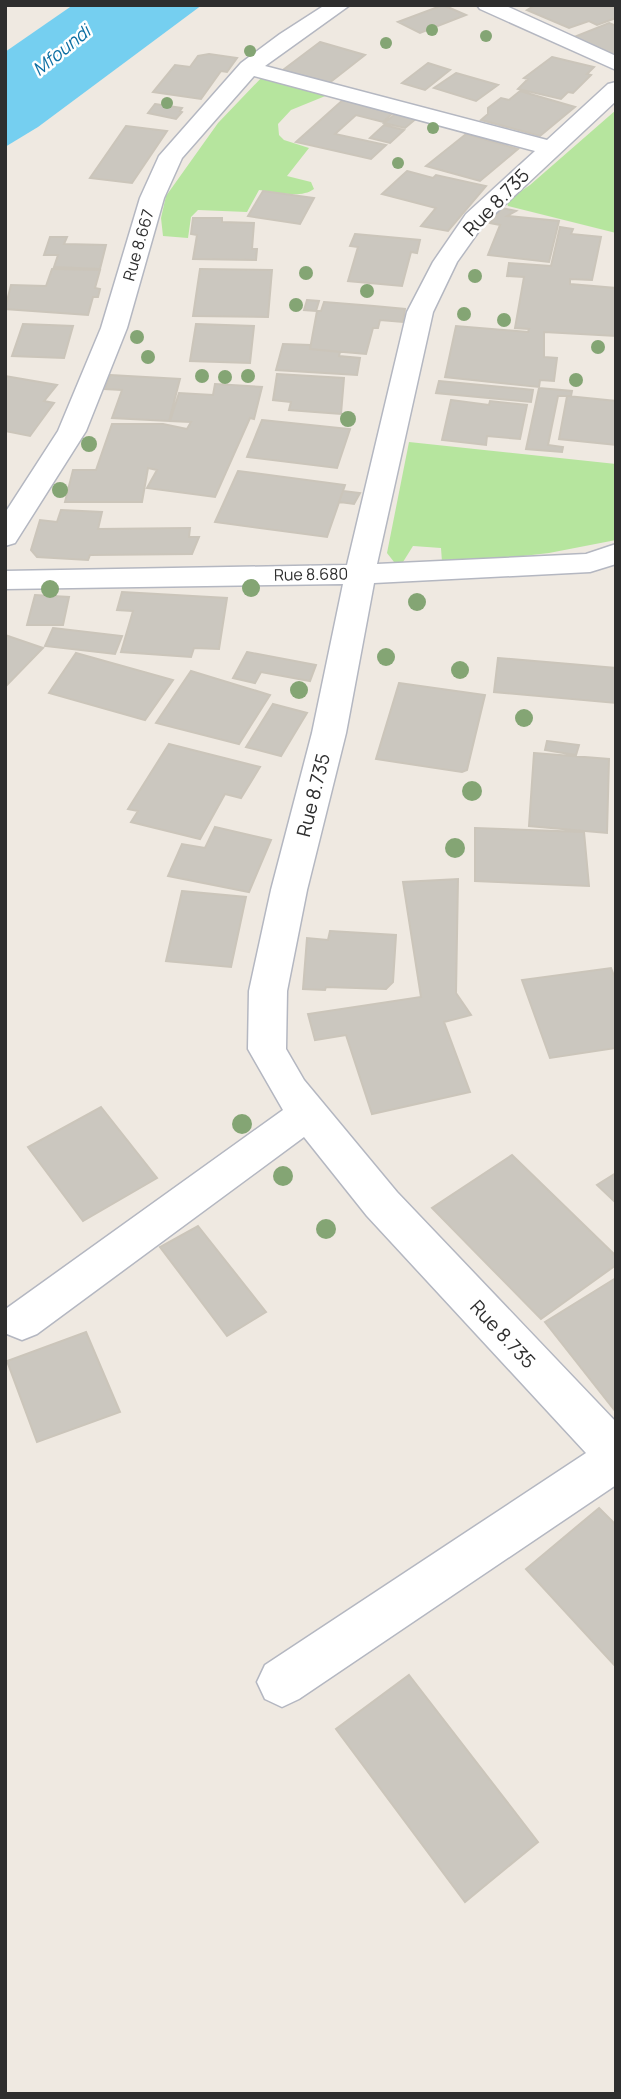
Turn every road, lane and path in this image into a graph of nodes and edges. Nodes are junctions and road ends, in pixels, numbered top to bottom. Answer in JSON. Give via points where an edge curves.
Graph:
{"nodes":[{"id":1,"x":340,"y":5,"type":"edge"},
{"id":2,"x":487,"y":5,"type":"edge"},
{"id":3,"x":616,"y":64,"type":"edge"},
{"id":4,"x":249,"y":68,"type":"junction"},
{"id":5,"x":616,"y":89,"type":"edge"},
{"id":6,"x":549,"y":148,"type":"junction"},
{"id":7,"x":5,"y":537,"type":"edge"},
{"id":8,"x":616,"y":553,"type":"edge"},
{"id":9,"x":360,"y":573,"type":"junction"},
{"id":10,"x":5,"y":580,"type":"edge"},
{"id":11,"x":308,"y":1113,"type":"junction"},
{"id":12,"x":22,"y":1321,"type":"dead end"},
{"id":13,"x":616,"y":1457,"type":"edge"},
{"id":14,"x":282,"y":1682,"type":"dead end"}],
"edges":[{"from":1,"to":4,"type":"street","name":"Rue 8.667"},
{"from":2,"to":3,"type":"street"},
{"from":4,"to":6,"type":"street"},
{"from":4,"to":7,"type":"street","name":"Rue 8.667","via":[[171,156],[160,175],[114,328],[72,431]]},
{"from":5,"to":6,"type":"street","name":"Rue 8.735"},
{"from":6,"to":9,"type":"street","name":"Rue 8.735","via":[[475,219],[445,262],[420,312]]},
{"from":8,"to":9,"type":"street","name":"Rue 8.680","via":[[590,562]]},
{"from":9,"to":10,"type":"street","name":"Rue 8.680"},
{"from":9,"to":11,"type":"street","name":"Rue 8.735","via":[[268,991],[267,1049]]},
{"from":11,"to":12,"type":"street"},
{"from":11,"to":13,"type":"street","name":"Rue 8.735","via":[[382,1204]]},
{"from":13,"to":14,"type":"street"}]}
